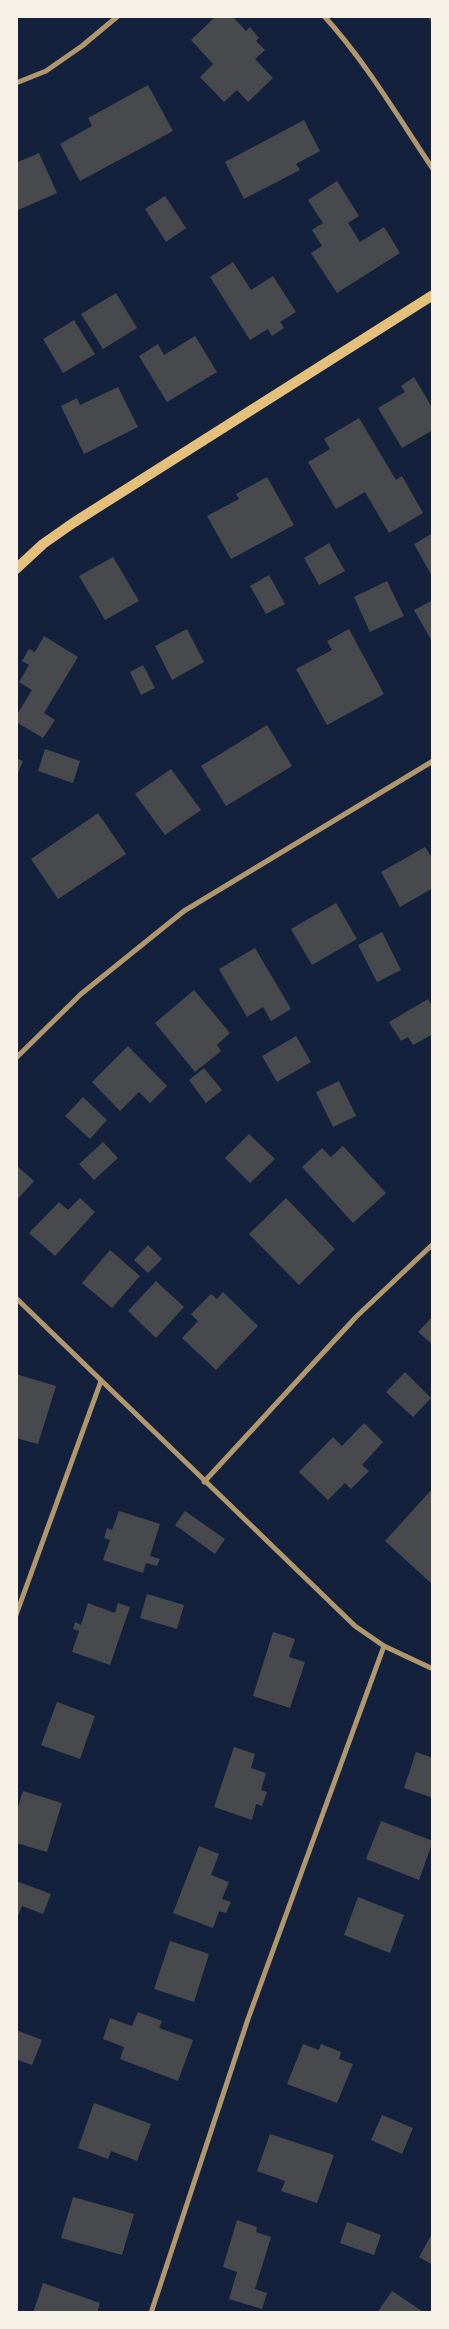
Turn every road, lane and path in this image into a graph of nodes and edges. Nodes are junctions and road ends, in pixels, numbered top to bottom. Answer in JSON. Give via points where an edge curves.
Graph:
{"nodes":[{"id":1,"x":118,"y":16,"type":"edge"},
{"id":2,"x":324,"y":16,"type":"edge"},
{"id":3,"x":16,"y":83,"type":"edge"},
{"id":4,"x":433,"y":169,"type":"edge"},
{"id":5,"x":433,"y":295,"type":"edge"},
{"id":6,"x":16,"y":569,"type":"edge"},
{"id":7,"x":433,"y":761,"type":"edge"},
{"id":8,"x":16,"y":1058,"type":"edge"},
{"id":9,"x":433,"y":1244,"type":"edge"},
{"id":10,"x":16,"y":1298,"type":"edge"},
{"id":11,"x":101,"y":1381,"type":"junction"},
{"id":12,"x":204,"y":1482,"type":"junction"},
{"id":13,"x":16,"y":1615,"type":"edge"},
{"id":14,"x":384,"y":1646,"type":"junction"},
{"id":15,"x":433,"y":1669,"type":"edge"},
{"id":16,"x":151,"y":2313,"type":"edge"}],
"edges":[{"from":1,"to":3,"type":"street","via":[[46,71]]},
{"from":2,"to":4,"type":"street","via":[[372,78]]},
{"from":5,"to":6,"type":"main road","via":[[73,523]]},
{"from":7,"to":8,"type":"street","via":[[184,911],[80,994]]},
{"from":9,"to":12,"type":"street","via":[[356,1317]]},
{"from":10,"to":11,"type":"street"},
{"from":11,"to":12,"type":"street"},
{"from":11,"to":13,"type":"street"},
{"from":12,"to":14,"type":"street","via":[[355,1626]]},
{"from":14,"to":15,"type":"street"},
{"from":14,"to":16,"type":"street","via":[[248,2019]]}]}
